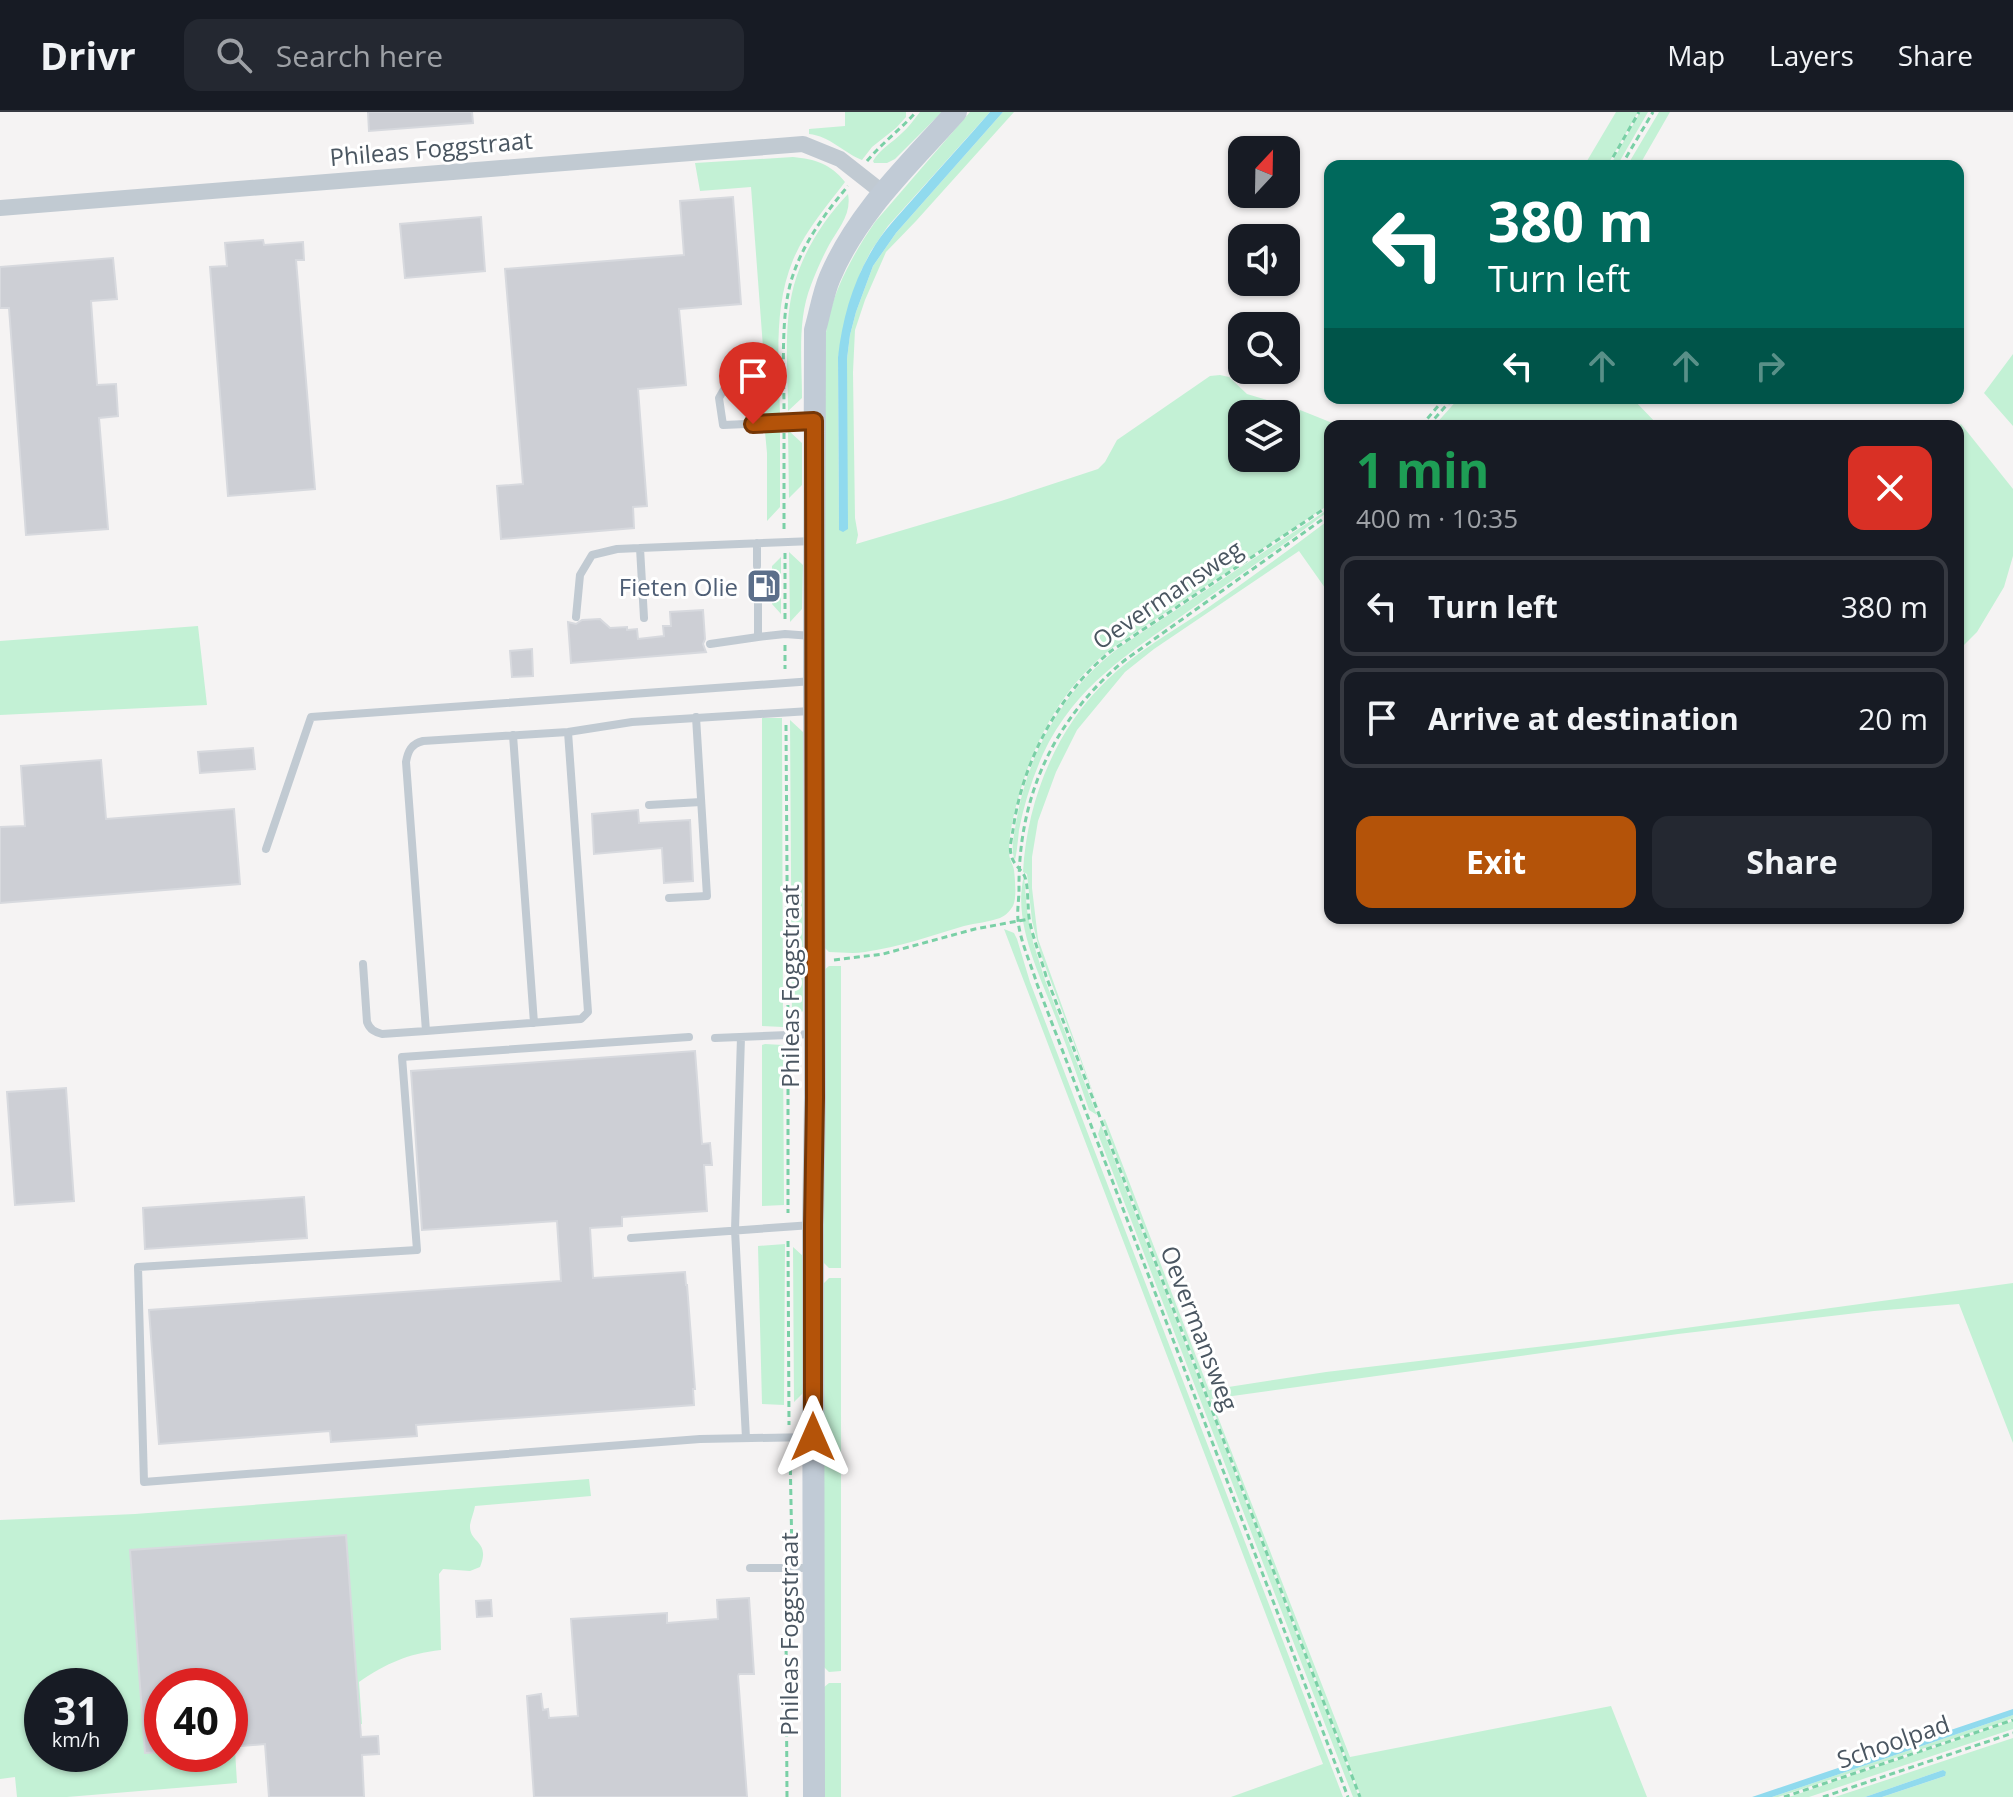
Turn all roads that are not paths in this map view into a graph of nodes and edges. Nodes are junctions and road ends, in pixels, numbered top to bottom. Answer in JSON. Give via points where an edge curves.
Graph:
{"nodes":[{"id":1,"x":956,"y":112,"type":"edge"},
{"id":2,"x":882,"y":192,"type":"junction"},
{"id":3,"x":0,"y":208,"type":"edge"},
{"id":4,"x":742,"y":358,"type":"dead end"},
{"id":5,"x":814,"y":421,"type":"junction"},
{"id":6,"x":814,"y":541,"type":"junction"},
{"id":7,"x":757,"y":543,"type":"junction"},
{"id":8,"x":640,"y":548,"type":"junction"},
{"id":9,"x":757,"y":566,"type":"dead end"},
{"id":10,"x":758,"y":599,"type":"dead end"},
{"id":11,"x":576,"y":617,"type":"dead end"},
{"id":12,"x":644,"y":618,"type":"dead end"},
{"id":13,"x":814,"y":636,"type":"junction"},
{"id":14,"x":758,"y":637,"type":"junction"},
{"id":15,"x":710,"y":644,"type":"dead end"},
{"id":16,"x":814,"y":681,"type":"junction"},
{"id":17,"x":814,"y":711,"type":"junction"},
{"id":18,"x":696,"y":717,"type":"junction"},
{"id":19,"x":568,"y":732,"type":"junction"},
{"id":20,"x":513,"y":735,"type":"junction"},
{"id":21,"x":701,"y":802,"type":"junction"},
{"id":22,"x":649,"y":805,"type":"dead end"},
{"id":23,"x":266,"y":849,"type":"dead end"},
{"id":24,"x":669,"y":898,"type":"dead end"},
{"id":25,"x":363,"y":964,"type":"dead end"},
{"id":26,"x":534,"y":1023,"type":"junction"},
{"id":27,"x":426,"y":1031,"type":"junction"},
{"id":28,"x":814,"y":1034,"type":"junction"},
{"id":29,"x":689,"y":1037,"type":"dead end"},
{"id":30,"x":741,"y":1037,"type":"junction"},
{"id":31,"x":715,"y":1038,"type":"dead end"},
{"id":32,"x":813,"y":1225,"type":"junction"},
{"id":33,"x":735,"y":1230,"type":"junction"},
{"id":34,"x":631,"y":1238,"type":"dead end"},
{"id":35,"x":813,"y":1437,"type":"junction"},
{"id":36,"x":746,"y":1438,"type":"junction"},
{"id":37,"x":803,"y":1567,"type":"junction"},
{"id":38,"x":750,"y":1568,"type":"dead end"},
{"id":39,"x":814,"y":1797,"type":"edge"}],
"edges":[{"from":1,"to":2,"type":"street","name":"Phileas Foggstraat"},
{"from":2,"to":3,"type":"street","name":"Phileas Foggstraat","via":[[840,159],[803,144]]},
{"from":2,"to":5,"type":"street","name":"Phileas Foggstraat","via":[[830,278],[815,330]]},
{"from":4,"to":5,"type":"lane","via":[[719,398],[723,425]]},
{"from":5,"to":6,"type":"street","name":"Phileas Foggstraat"},
{"from":6,"to":7,"type":"lane"},
{"from":6,"to":13,"type":"street","name":"Phileas Foggstraat"},
{"from":7,"to":8,"type":"lane"},
{"from":7,"to":9,"type":"lane"},
{"from":8,"to":11,"type":"lane","via":[[592,555],[580,575]]},
{"from":8,"to":12,"type":"lane"},
{"from":10,"to":14,"type":"lane"},
{"from":13,"to":14,"type":"lane"},
{"from":13,"to":16,"type":"street","name":"Phileas Foggstraat"},
{"from":14,"to":15,"type":"lane"},
{"from":16,"to":17,"type":"street","name":"Phileas Foggstraat"},
{"from":16,"to":23,"type":"lane","via":[[311,717]]},
{"from":17,"to":18,"type":"lane"},
{"from":17,"to":28,"type":"street","name":"Phileas Foggstraat"},
{"from":18,"to":19,"type":"lane"},
{"from":18,"to":21,"type":"lane"},
{"from":19,"to":20,"type":"lane"},
{"from":19,"to":26,"type":"lane","via":[[589,1008],[581,1019]]},
{"from":20,"to":26,"type":"lane"},
{"from":20,"to":27,"type":"lane","via":[[417,742],[407,753]]},
{"from":21,"to":22,"type":"lane"},
{"from":21,"to":24,"type":"lane","via":[[707,896]]},
{"from":25,"to":27,"type":"lane","via":[[369,1028],[382,1034]]},
{"from":26,"to":27,"type":"lane"},
{"from":28,"to":30,"type":"lane"},
{"from":28,"to":32,"type":"street","name":"Phileas Foggstraat"},
{"from":29,"to":36,"type":"lane","via":[[402,1057],[417,1250],[138,1267],[144,1482]]},
{"from":30,"to":31,"type":"lane"},
{"from":30,"to":33,"type":"lane"},
{"from":32,"to":33,"type":"lane"},
{"from":32,"to":35,"type":"street","name":"Phileas Foggstraat"},
{"from":33,"to":34,"type":"lane"},
{"from":33,"to":36,"type":"lane"},
{"from":35,"to":36,"type":"lane"},
{"from":35,"to":37,"type":"street","name":"Phileas Foggstraat"},
{"from":37,"to":38,"type":"lane"},
{"from":37,"to":39,"type":"street","name":"Phileas Foggstraat"}]}
